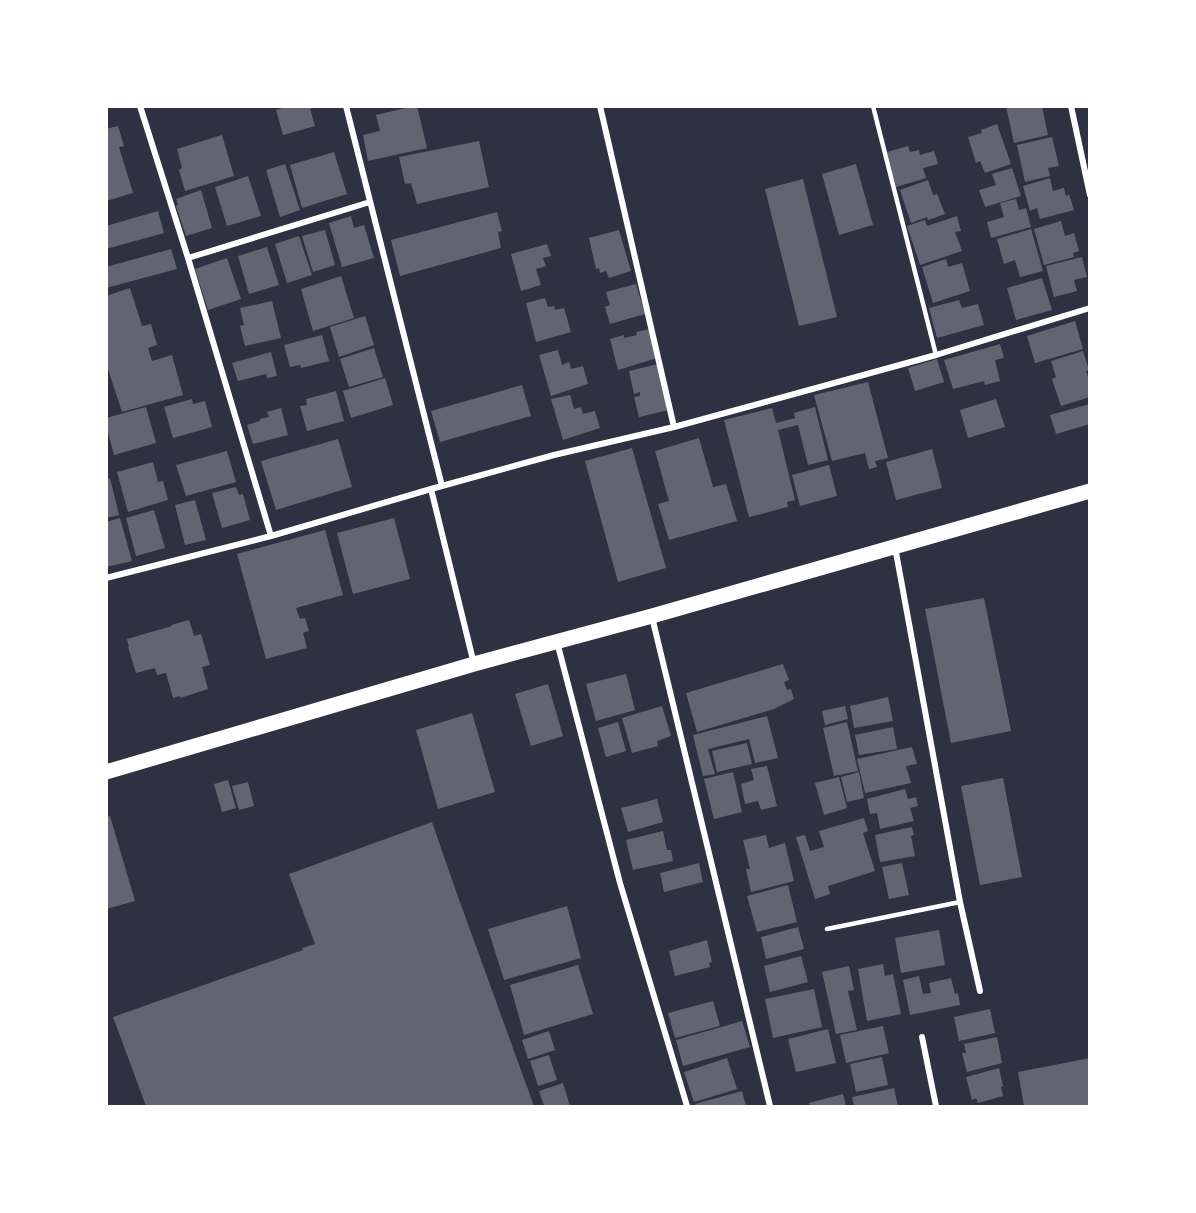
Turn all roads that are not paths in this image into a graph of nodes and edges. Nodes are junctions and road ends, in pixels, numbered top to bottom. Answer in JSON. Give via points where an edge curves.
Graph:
{"nodes":[{"id":1,"x":140,"y":106,"type":"edge"},
{"id":2,"x":346,"y":106,"type":"edge"},
{"id":3,"x":600,"y":106,"type":"edge"},
{"id":4,"x":873,"y":106,"type":"edge"},
{"id":5,"x":1071,"y":106,"type":"edge"},
{"id":6,"x":1089,"y":195,"type":"edge"},
{"id":7,"x":370,"y":202,"type":"junction"},
{"id":8,"x":188,"y":258,"type":"junction"},
{"id":9,"x":1089,"y":308,"type":"edge"},
{"id":10,"x":936,"y":355,"type":"junction"},
{"id":11,"x":674,"y":427,"type":"junction"},
{"id":12,"x":442,"y":486,"type":"junction"},
{"id":13,"x":431,"y":489,"type":"junction"},
{"id":14,"x":1089,"y":491,"type":"edge"},
{"id":15,"x":271,"y":536,"type":"junction"},
{"id":16,"x":895,"y":547,"type":"junction"},
{"id":17,"x":106,"y":578,"type":"edge"},
{"id":18,"x":652,"y":616,"type":"junction"},
{"id":19,"x":557,"y":642,"type":"junction"},
{"id":20,"x":474,"y":664,"type":"junction"},
{"id":21,"x":106,"y":772,"type":"edge"},
{"id":22,"x":960,"y":902,"type":"junction"},
{"id":23,"x":827,"y":929,"type":"dead end"},
{"id":24,"x":980,"y":991,"type":"dead end"},
{"id":25,"x":922,"y":1037,"type":"dead end"},
{"id":26,"x":687,"y":1107,"type":"edge"},
{"id":27,"x":770,"y":1107,"type":"edge"},
{"id":28,"x":936,"y":1107,"type":"edge"}],
"edges":[{"from":1,"to":8,"type":"street"},
{"from":2,"to":7,"type":"street"},
{"from":3,"to":11,"type":"street"},
{"from":4,"to":10,"type":"lane"},
{"from":5,"to":6,"type":"street"},
{"from":7,"to":8,"type":"street"},
{"from":7,"to":12,"type":"street"},
{"from":8,"to":15,"type":"street"},
{"from":9,"to":10,"type":"street"},
{"from":10,"to":11,"type":"street"},
{"from":11,"to":12,"type":"street"},
{"from":12,"to":13,"type":"street"},
{"from":13,"to":15,"type":"street"},
{"from":13,"to":20,"type":"street"},
{"from":14,"to":16,"type":"main road"},
{"from":15,"to":17,"type":"street"},
{"from":16,"to":18,"type":"main road"},
{"from":16,"to":22,"type":"street"},
{"from":18,"to":19,"type":"main road"},
{"from":18,"to":27,"type":"street"},
{"from":19,"to":20,"type":"main road"},
{"from":19,"to":26,"type":"street","via":[[620,883]]},
{"from":20,"to":21,"type":"main road"},
{"from":22,"to":23,"type":"lane"},
{"from":22,"to":24,"type":"street"},
{"from":25,"to":28,"type":"street"}]}
